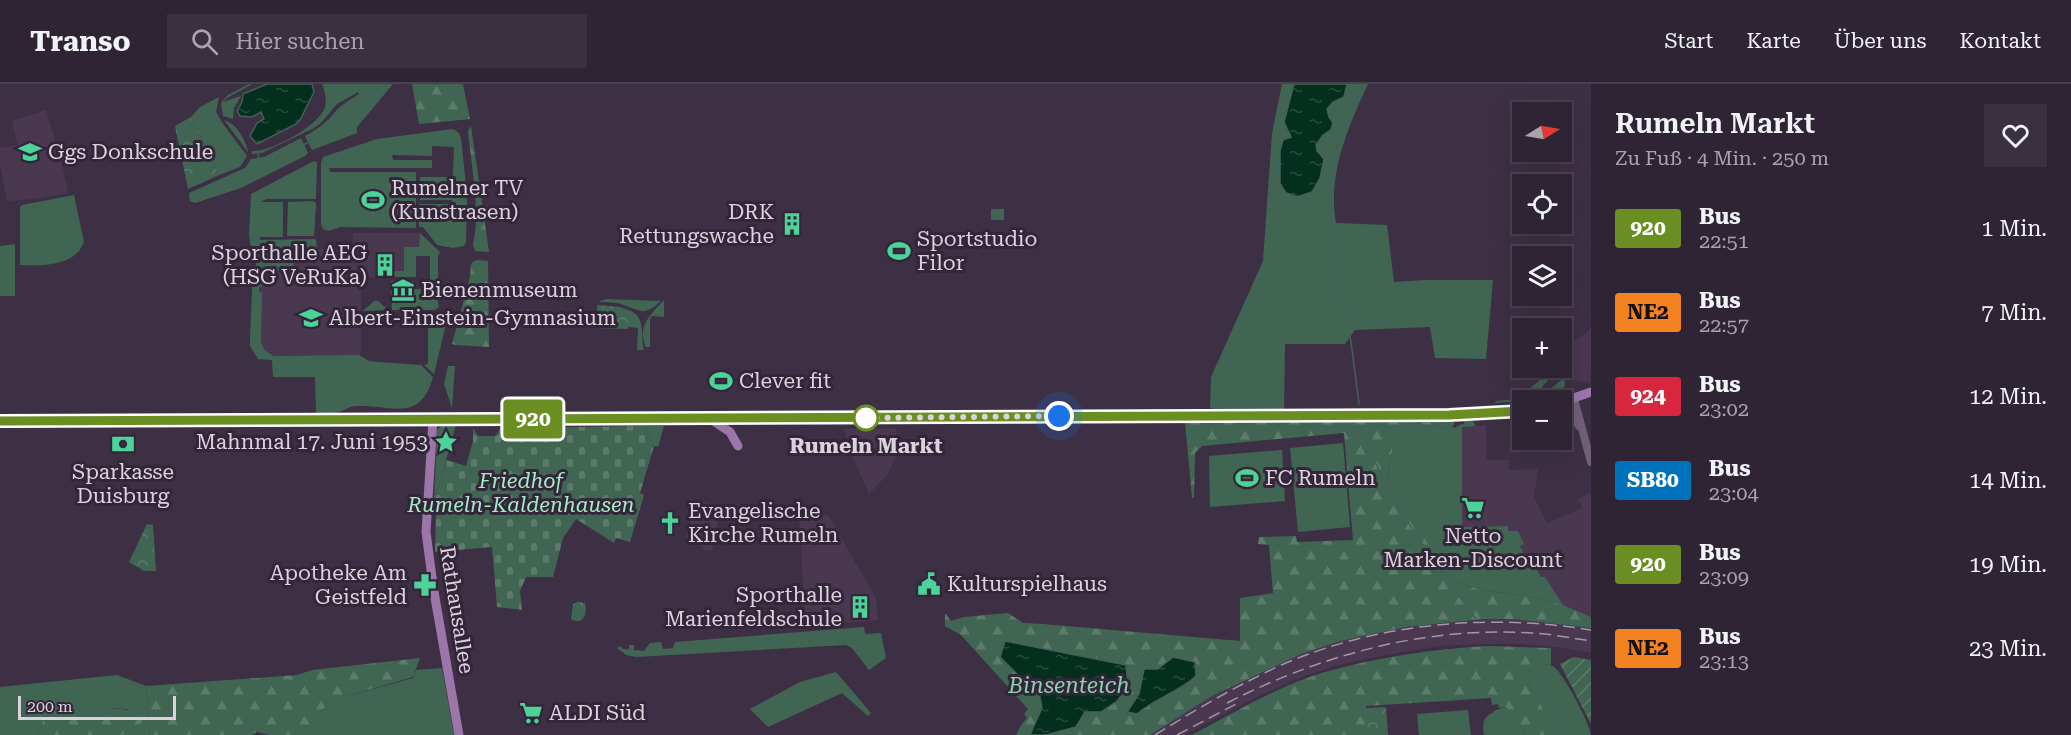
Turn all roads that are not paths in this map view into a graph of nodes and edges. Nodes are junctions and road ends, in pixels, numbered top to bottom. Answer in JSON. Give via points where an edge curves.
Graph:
{"nodes":[{"id":1,"x":1591,"y":392,"type":"edge"},
{"id":2,"x":1574,"y":399,"type":"joint"},
{"id":3,"x":1512,"y":412,"type":"edge"},
{"id":4,"x":1572,"y":415,"type":"edge"},
{"id":5,"x":710,"y":418,"type":"junction"},
{"id":6,"x":433,"y":419,"type":"junction"},
{"id":7,"x":0,"y":421,"type":"edge"},
{"id":8,"x":1586,"y":444,"type":"junction"},
{"id":9,"x":738,"y":446,"type":"dead end"},
{"id":10,"x":1591,"y":462,"type":"edge"},
{"id":11,"x":459,"y":735,"type":"edge"}],
"edges":[{"from":1,"to":2,"type":"main road"},
{"from":2,"to":8,"type":"street"},
{"from":3,"to":5,"type":"main road"},
{"from":4,"to":8,"type":"street"},
{"from":5,"to":6,"type":"main road"},
{"from":5,"to":9,"type":"main road","via":[[730,432]]},
{"from":6,"to":7,"type":"main road"},
{"from":6,"to":11,"type":"main road","name":"Rathausallee","via":[[426,532]]},
{"from":8,"to":10,"type":"street"}]}
